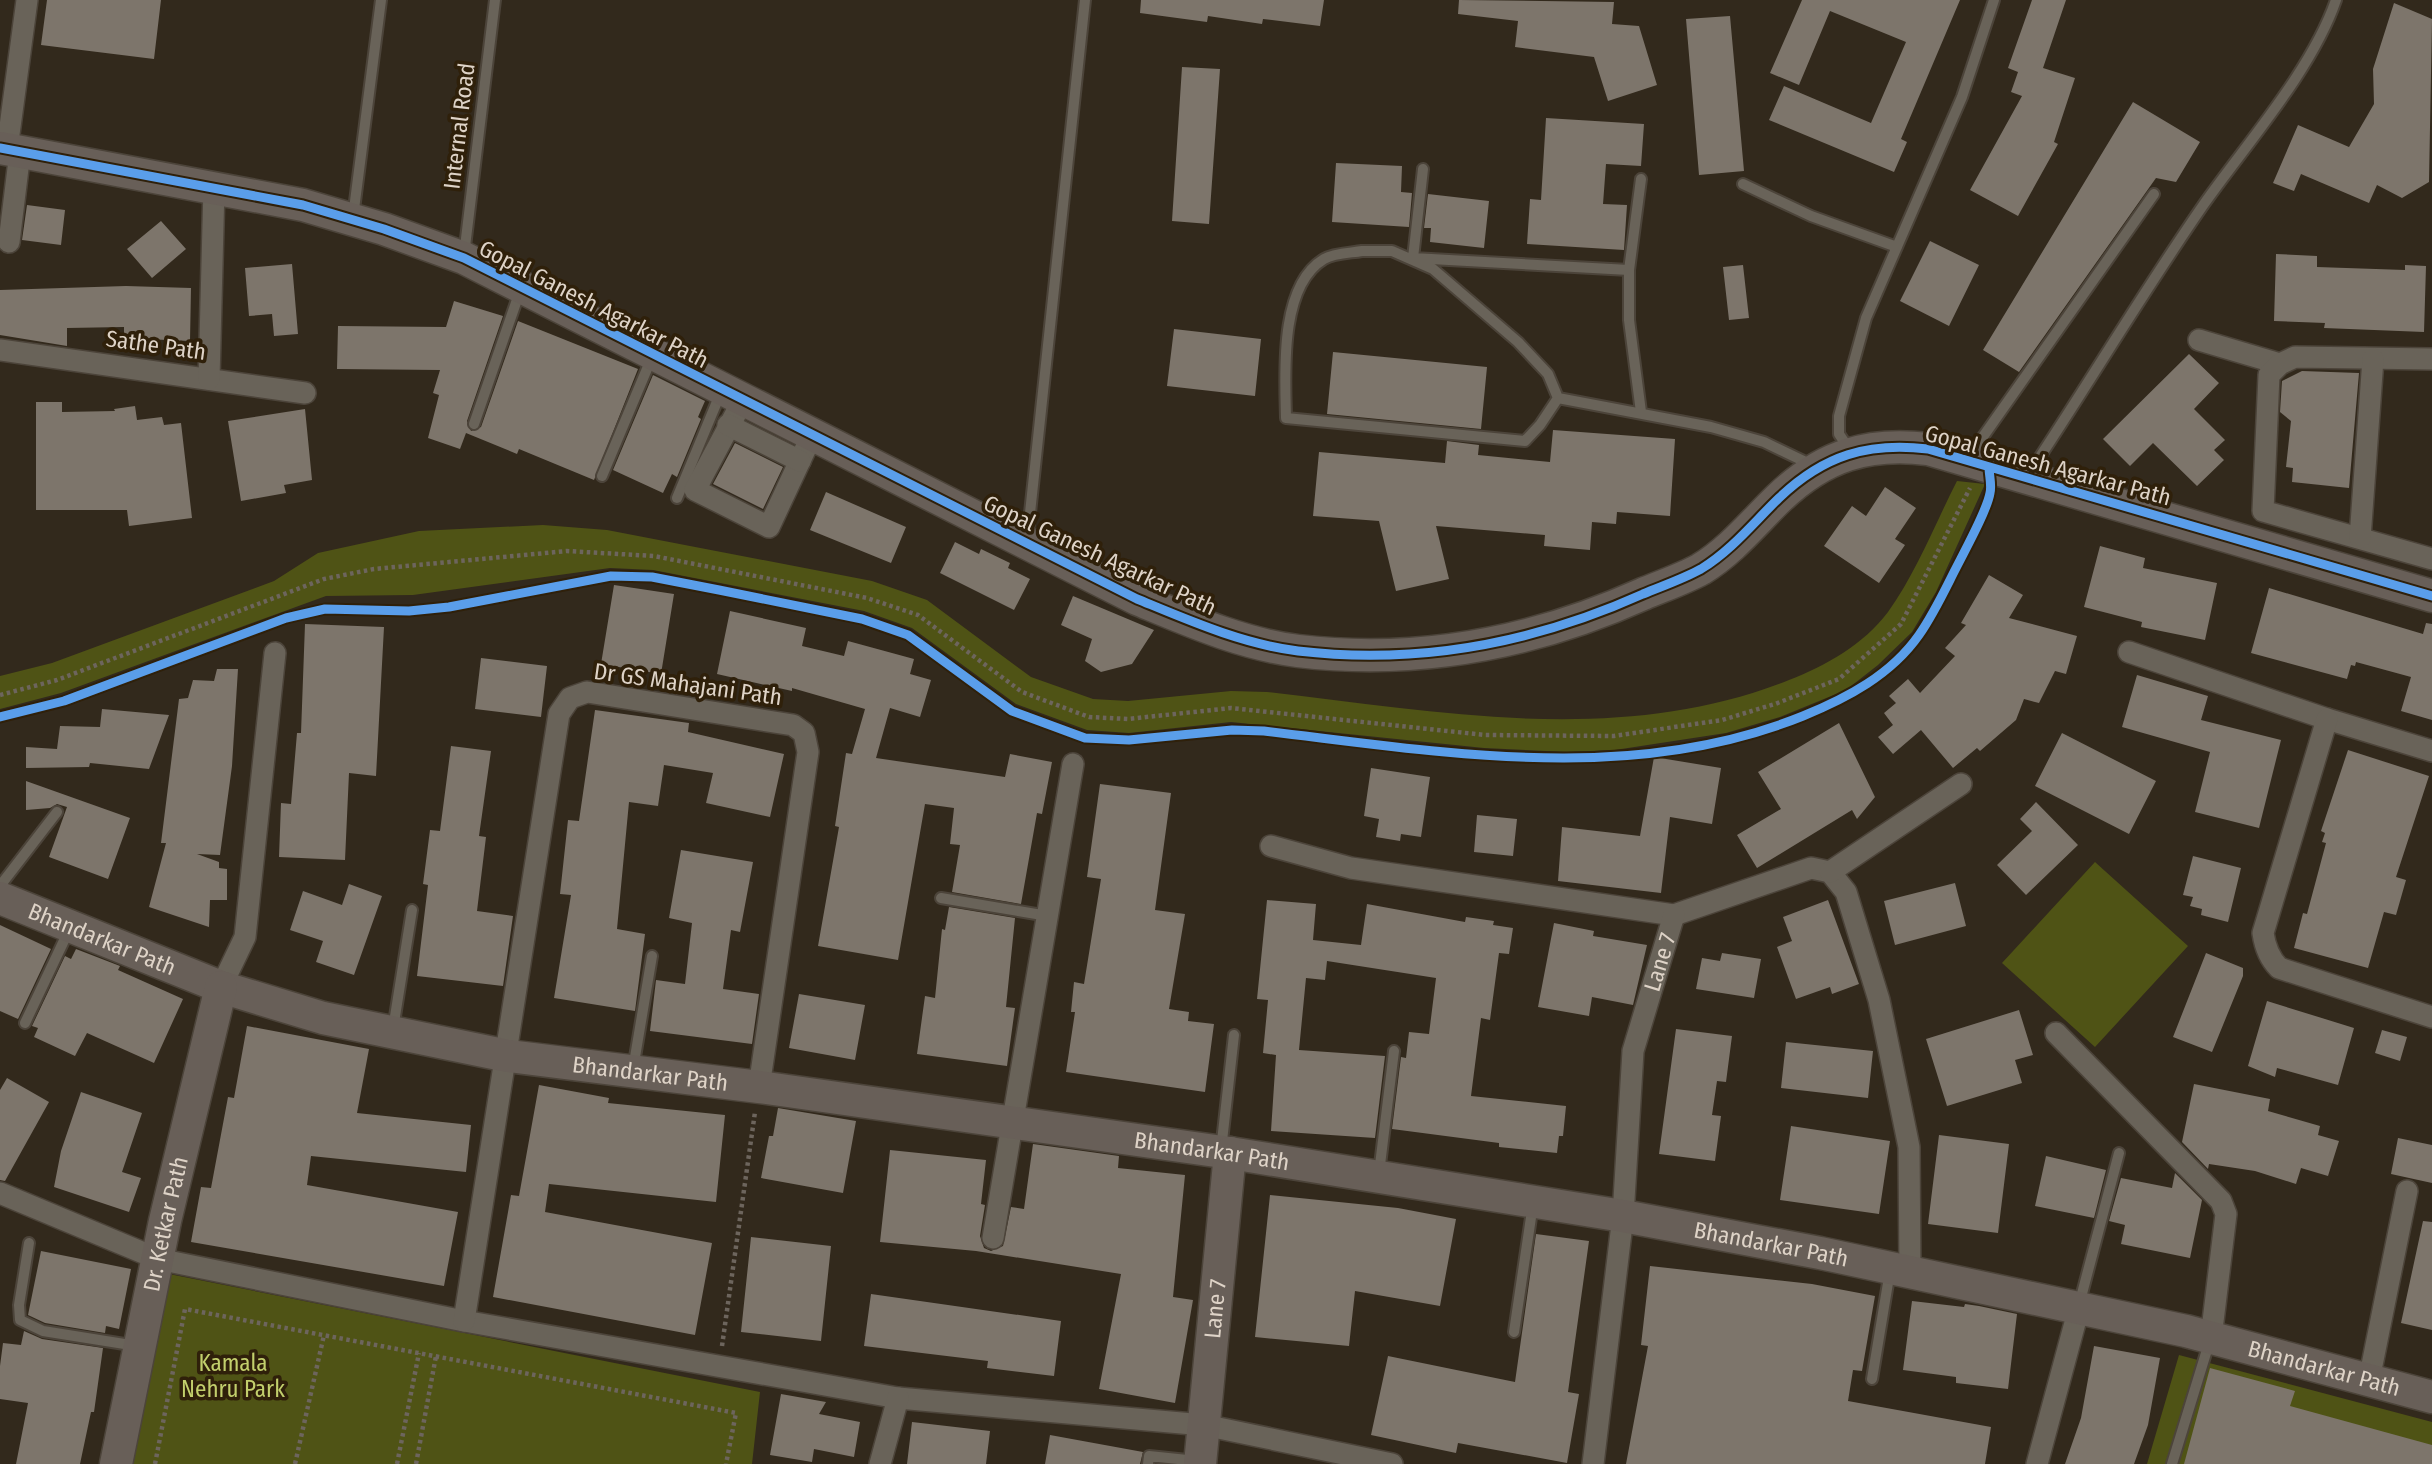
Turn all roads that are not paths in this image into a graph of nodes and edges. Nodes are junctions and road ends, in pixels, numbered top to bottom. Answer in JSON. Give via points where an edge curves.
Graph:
{"nodes":[{"id":1,"x":27,"y":0,"type":"edge"},
{"id":2,"x":381,"y":0,"type":"edge"},
{"id":3,"x":495,"y":0,"type":"edge"},
{"id":4,"x":1086,"y":0,"type":"edge"},
{"id":5,"x":1994,"y":0,"type":"edge"},
{"id":6,"x":2336,"y":0,"type":"edge"},
{"id":7,"x":9,"y":150,"type":"edge"},
{"id":8,"x":1423,"y":169,"type":"dead end"},
{"id":9,"x":1641,"y":178,"type":"dead end"},
{"id":10,"x":1743,"y":184,"type":"dead end"},
{"id":11,"x":214,"y":187,"type":"junction"},
{"id":12,"x":2154,"y":194,"type":"dead end"},
{"id":13,"x":352,"y":219,"type":"junction"},
{"id":14,"x":9,"y":242,"type":"dead end"},
{"id":15,"x":1897,"y":247,"type":"junction"},
{"id":16,"x":464,"y":258,"type":"junction"},
{"id":17,"x":1413,"y":258,"type":"junction"},
{"id":18,"x":1629,"y":270,"type":"junction"},
{"id":19,"x":521,"y":288,"type":"junction"},
{"id":20,"x":2199,"y":340,"type":"dead end"},
{"id":21,"x":0,"y":350,"type":"edge"},
{"id":22,"x":653,"y":355,"type":"junction"},
{"id":23,"x":2373,"y":359,"type":"junction"},
{"id":24,"x":2432,"y":359,"type":"edge"},
{"id":25,"x":2280,"y":364,"type":"junction"},
{"id":26,"x":209,"y":379,"type":"junction"},
{"id":27,"x":305,"y":393,"type":"dead end"},
{"id":28,"x":1558,"y":398,"type":"junction"},
{"id":29,"x":731,"y":405,"type":"junction"},
{"id":30,"x":1641,"y":412,"type":"junction"},
{"id":31,"x":474,"y":424,"type":"dead end"},
{"id":32,"x":806,"y":448,"type":"junction"},
{"id":33,"x":1851,"y":452,"type":"junction"},
{"id":34,"x":1977,"y":463,"type":"junction"},
{"id":35,"x":1818,"y":468,"type":"junction"},
{"id":36,"x":602,"y":476,"type":"dead end"},
{"id":37,"x":2027,"y":478,"type":"junction"},
{"id":38,"x":677,"y":498,"type":"dead end"},
{"id":39,"x":2360,"y":538,"type":"junction"},
{"id":40,"x":1027,"y":544,"type":"junction"},
{"id":41,"x":2432,"y":559,"type":"edge"},
{"id":42,"x":2432,"y":596,"type":"edge"},
{"id":43,"x":2129,"y":652,"type":"dead end"},
{"id":44,"x":275,"y":653,"type":"dead end"},
{"id":45,"x":2327,"y":719,"type":"junction"},
{"id":46,"x":2432,"y":751,"type":"edge"},
{"id":47,"x":1073,"y":764,"type":"dead end"},
{"id":48,"x":1961,"y":784,"type":"dead end"},
{"id":49,"x":57,"y":812,"type":"dead end"},
{"id":50,"x":1271,"y":846,"type":"dead end"},
{"id":51,"x":1830,"y":872,"type":"junction"},
{"id":52,"x":0,"y":886,"type":"edge"},
{"id":53,"x":0,"y":898,"type":"edge"},
{"id":54,"x":941,"y":898,"type":"dead end"},
{"id":55,"x":412,"y":910,"type":"dead end"},
{"id":56,"x":1674,"y":915,"type":"junction"},
{"id":57,"x":1048,"y":916,"type":"junction"},
{"id":58,"x":70,"y":927,"type":"junction"},
{"id":59,"x":652,"y":956,"type":"dead end"},
{"id":60,"x":221,"y":987,"type":"junction"},
{"id":61,"x":2432,"y":1017,"type":"edge"},
{"id":62,"x":25,"y":1023,"type":"dead end"},
{"id":63,"x":393,"y":1032,"type":"junction"},
{"id":64,"x":2056,"y":1032,"type":"dead end"},
{"id":65,"x":1234,"y":1035,"type":"dead end"},
{"id":66,"x":1394,"y":1051,"type":"dead end"},
{"id":67,"x":508,"y":1056,"type":"junction"},
{"id":68,"x":633,"y":1071,"type":"junction"},
{"id":69,"x":759,"y":1087,"type":"junction"},
{"id":70,"x":1014,"y":1124,"type":"junction"},
{"id":71,"x":1225,"y":1153,"type":"junction"},
{"id":72,"x":2119,"y":1153,"type":"dead end"},
{"id":73,"x":1379,"y":1175,"type":"junction"},
{"id":74,"x":2407,"y":1191,"type":"dead end"},
{"id":75,"x":0,"y":1193,"type":"edge"},
{"id":76,"x":1534,"y":1201,"type":"junction"},
{"id":77,"x":1623,"y":1216,"type":"junction"},
{"id":78,"x":993,"y":1238,"type":"dead end"},
{"id":79,"x":29,"y":1243,"type":"dead end"},
{"id":80,"x":158,"y":1259,"type":"junction"},
{"id":81,"x":1900,"y":1270,"type":"junction"},
{"id":82,"x":2079,"y":1308,"type":"junction"},
{"id":83,"x":464,"y":1321,"type":"junction"},
{"id":84,"x":1514,"y":1332,"type":"dead end"},
{"id":85,"x":2211,"y":1338,"type":"junction"},
{"id":86,"x":140,"y":1347,"type":"junction"},
{"id":87,"x":1871,"y":1379,"type":"dead end"},
{"id":88,"x":2369,"y":1380,"type":"junction"},
{"id":89,"x":2432,"y":1397,"type":"edge"},
{"id":90,"x":898,"y":1398,"type":"junction"},
{"id":91,"x":1205,"y":1425,"type":"junction"},
{"id":92,"x":1200,"y":1462,"type":"edge"},
{"id":93,"x":116,"y":1464,"type":"edge"},
{"id":94,"x":880,"y":1464,"type":"edge"},
{"id":95,"x":1148,"y":1464,"type":"edge"},
{"id":96,"x":1392,"y":1464,"type":"edge"},
{"id":97,"x":1593,"y":1464,"type":"edge"},
{"id":98,"x":2037,"y":1464,"type":"edge"},
{"id":99,"x":2172,"y":1464,"type":"edge"}],
"edges":[{"from":1,"to":7,"type":"street"},
{"from":2,"to":13,"type":"lane"},
{"from":3,"to":16,"type":"lane","name":"Internal Road"},
{"from":4,"to":40,"type":"lane"},
{"from":5,"to":15,"type":"lane","via":[[1962,97]]},
{"from":6,"to":37,"type":"lane","via":[[2327,27],[2205,203]]},
{"from":7,"to":11,"type":"street","name":"Gopal Ganesh Agarkar Path"},
{"from":7,"to":14,"type":"street"},
{"from":8,"to":17,"type":"lane"},
{"from":9,"to":18,"type":"lane"},
{"from":10,"to":15,"type":"lane","via":[[1811,216]]},
{"from":11,"to":13,"type":"street","name":"Gopal Ganesh Agarkar Path"},
{"from":11,"to":26,"type":"street"},
{"from":12,"to":34,"type":"lane"},
{"from":13,"to":16,"type":"street","name":"Gopal Ganesh Agarkar Path"},
{"from":15,"to":33,"type":"lane","via":[[1866,317],[1839,416],[1839,434]]},
{"from":16,"to":19,"type":"street","name":"Gopal Ganesh Agarkar Path"},
{"from":17,"to":18,"type":"lane"},
{"from":17,"to":28,"type":"lane","via":[[1433,269],[1518,342],[1548,374]]},
{"from":17,"to":28,"type":"lane","via":[[1392,251],[1362,251],[1325,258],[1305,278],[1292,311],[1285,354],[1286,418],[1525,440]]},
{"from":18,"to":30,"type":"lane","via":[[1629,320]]},
{"from":19,"to":22,"type":"street","name":"Gopal Ganesh Agarkar Path"},
{"from":19,"to":31,"type":"lane"},
{"from":20,"to":25,"type":"street"},
{"from":21,"to":26,"type":"street","name":"Sathe Path"},
{"from":22,"to":29,"type":"street","name":"Gopal Ganesh Agarkar Path"},
{"from":22,"to":36,"type":"lane"},
{"from":23,"to":24,"type":"street"},
{"from":23,"to":25,"type":"street","via":[[2295,357]]},
{"from":23,"to":39,"type":"street"},
{"from":25,"to":39,"type":"street","via":[[2269,375],[2263,511]]},
{"from":26,"to":27,"type":"street","name":"Sathe Path"},
{"from":28,"to":30,"type":"lane"},
{"from":29,"to":32,"type":"street","name":"Gopal Ganesh Agarkar Path"},
{"from":29,"to":32,"type":"street","via":[[695,490],[769,527]]},
{"from":29,"to":38,"type":"lane"},
{"from":30,"to":35,"type":"lane","via":[[1764,442]]},
{"from":32,"to":40,"type":"street","name":"Gopal Ganesh Agarkar Path"},
{"from":33,"to":34,"type":"street","name":"Gopal Ganesh Agarkar Path","via":[[1893,445]]},
{"from":33,"to":35,"type":"street","name":"Gopal Ganesh Agarkar Path"},
{"from":34,"to":37,"type":"street","name":"Gopal Ganesh Agarkar Path"},
{"from":35,"to":40,"type":"street","name":"Gopal Ganesh Agarkar Path","via":[[1701,569],[1600,614],[1452,652],[1375,656],[1296,650],[1214,631]]},
{"from":37,"to":42,"type":"street","name":"Gopal Ganesh Agarkar Path"},
{"from":39,"to":41,"type":"street"},
{"from":43,"to":45,"type":"street"},
{"from":44,"to":60,"type":"street","via":[[245,937]]},
{"from":45,"to":46,"type":"street"},
{"from":45,"to":61,"type":"street","via":[[2263,933],[2264,943],[2279,968]]},
{"from":47,"to":57,"type":"street"},
{"from":48,"to":51,"type":"street"},
{"from":49,"to":52,"type":"lane"},
{"from":50,"to":56,"type":"street","via":[[1351,868]]},
{"from":51,"to":56,"type":"street","via":[[1811,868]]},
{"from":51,"to":81,"type":"street","via":[[1846,892],[1879,1000],[1909,1147]]},
{"from":53,"to":58,"type":"street","name":"Bhandarkar Path"},
{"from":54,"to":57,"type":"lane"},
{"from":55,"to":63,"type":"lane"},
{"from":56,"to":77,"type":"street","name":"Lane 7","via":[[1633,1051]]},
{"from":57,"to":70,"type":"street"},
{"from":58,"to":60,"type":"street","name":"Bhandarkar Path"},
{"from":58,"to":62,"type":"lane"},
{"from":59,"to":68,"type":"lane"},
{"from":60,"to":63,"type":"street","name":"Bhandarkar Path","via":[[323,1018]]},
{"from":60,"to":80,"type":"street","name":"Dr. Ketkar Path"},
{"from":63,"to":67,"type":"street","name":"Bhandarkar Path"},
{"from":64,"to":85,"type":"street","via":[[2221,1201],[2226,1214]]},
{"from":65,"to":71,"type":"lane"},
{"from":66,"to":73,"type":"lane"},
{"from":67,"to":68,"type":"street","name":"Bhandarkar Path"},
{"from":67,"to":69,"type":"street","name":"Dr GS Mahajani Path","via":[[559,714],[570,698],[587,692],[793,725],[804,733],[808,752]]},
{"from":67,"to":83,"type":"street","name":"Dr GS Mahajani Path"},
{"from":68,"to":69,"type":"street","name":"Bhandarkar Path"},
{"from":69,"to":70,"type":"street","name":"Bhandarkar Path"},
{"from":70,"to":71,"type":"street","name":"Bhandarkar Path"},
{"from":70,"to":78,"type":"street"},
{"from":71,"to":73,"type":"street","name":"Bhandarkar Path"},
{"from":71,"to":91,"type":"street","name":"Lane 7"},
{"from":72,"to":82,"type":"lane"},
{"from":73,"to":76,"type":"street","name":"Bhandarkar Path"},
{"from":74,"to":88,"type":"street"},
{"from":75,"to":80,"type":"street"},
{"from":76,"to":77,"type":"street","name":"Bhandarkar Path"},
{"from":76,"to":84,"type":"lane"},
{"from":77,"to":81,"type":"street","name":"Bhandarkar Path"},
{"from":77,"to":97,"type":"street","name":"Lane 7"},
{"from":79,"to":86,"type":"lane","via":[[20,1320],[43,1331]]},
{"from":80,"to":83,"type":"street"},
{"from":80,"to":86,"type":"street","name":"Dr. Ketkar Path"},
{"from":81,"to":82,"type":"street","name":"Bhandarkar Path"},
{"from":81,"to":87,"type":"lane"},
{"from":82,"to":85,"type":"street","name":"Bhandarkar Path"},
{"from":82,"to":98,"type":"street"},
{"from":83,"to":90,"type":"street"},
{"from":85,"to":88,"type":"street","name":"Bhandarkar Path"},
{"from":85,"to":99,"type":"lane"},
{"from":86,"to":93,"type":"street","name":"Dr. Ketkar Path"},
{"from":88,"to":89,"type":"street","name":"Bhandarkar Path"},
{"from":90,"to":91,"type":"street"},
{"from":90,"to":94,"type":"street"},
{"from":91,"to":92,"type":"street","name":"Lane 7"},
{"from":91,"to":96,"type":"street"},
{"from":92,"to":95,"type":"lane","via":[[1149,1456]]}]}
